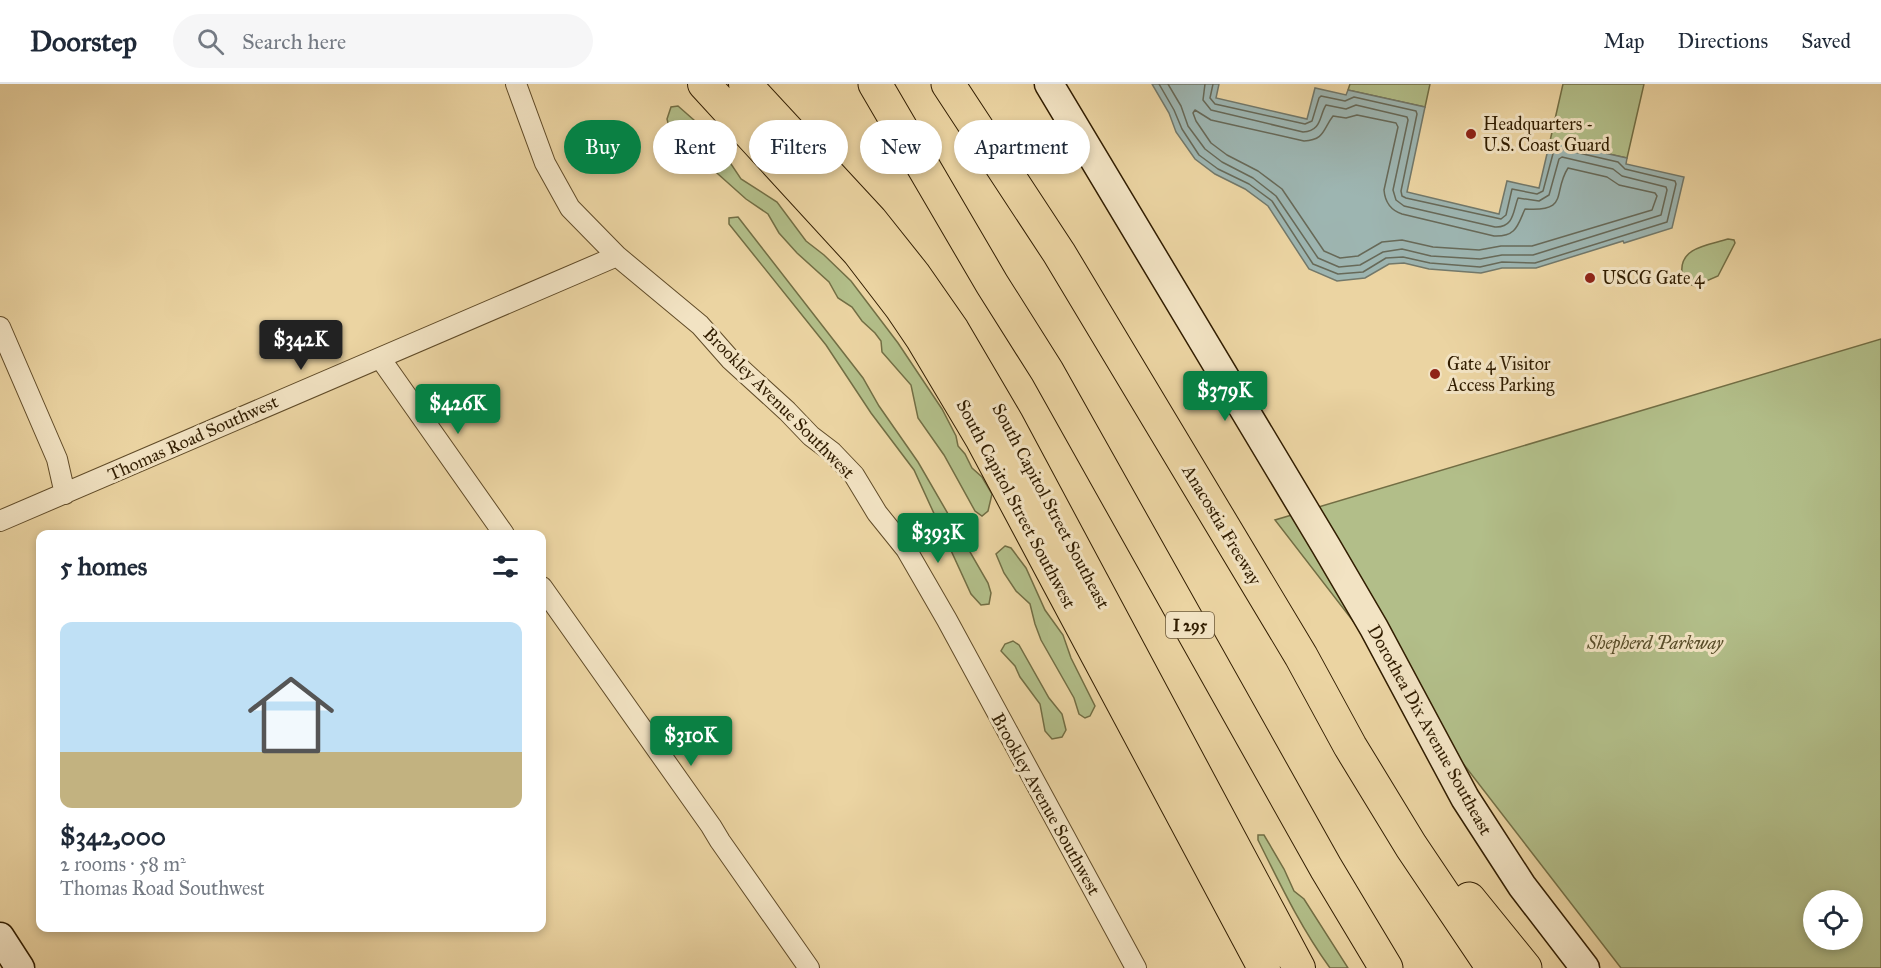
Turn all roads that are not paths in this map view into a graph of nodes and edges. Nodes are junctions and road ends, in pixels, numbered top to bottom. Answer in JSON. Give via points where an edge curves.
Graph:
{"nodes":[{"id":1,"x":516,"y":84,"type":"edge"},
{"id":2,"x":704,"y":84,"type":"edge"},
{"id":3,"x":745,"y":84,"type":"edge"},
{"id":4,"x":875,"y":84,"type":"edge"},
{"id":5,"x":948,"y":84,"type":"edge"},
{"id":6,"x":1048,"y":84,"type":"edge"},
{"id":7,"x":617,"y":256,"type":"junction"},
{"id":8,"x":992,"y":284,"type":"junction"},
{"id":9,"x":0,"y":327,"type":"edge"},
{"id":10,"x":380,"y":358,"type":"junction"},
{"id":11,"x":65,"y":494,"type":"junction"},
{"id":12,"x":0,"y":521,"type":"edge"},
{"id":13,"x":501,"y":530,"type":"edge"},
{"id":14,"x":546,"y":593,"type":"edge"},
{"id":15,"x":1301,"y":656,"type":"junction"},
{"id":16,"x":0,"y":937,"type":"edge"},
{"id":17,"x":20,"y":968,"type":"edge"},
{"id":18,"x":809,"y":968,"type":"edge"},
{"id":19,"x":1136,"y":968,"type":"edge"},
{"id":20,"x":1264,"y":968,"type":"edge"},
{"id":21,"x":1299,"y":968,"type":"edge"},
{"id":22,"x":1367,"y":968,"type":"edge"},
{"id":23,"x":1386,"y":968,"type":"edge"},
{"id":24,"x":1493,"y":968,"type":"edge"},
{"id":25,"x":1525,"y":968,"type":"edge"},
{"id":26,"x":1585,"y":968,"type":"edge"}],
"edges":[{"from":1,"to":7,"type":"street","name":"Brookley Avenue Southwest","via":[[545,163],[570,208]]},
{"from":2,"to":20,"type":"main road","name":"South Capitol Street Southwest","via":[[852,245],[927,348],[976,430]]},
{"from":3,"to":21,"type":"main road","name":"South Capitol Street Southeast","via":[[871,220],[953,330],[1013,433]]},
{"from":4,"to":8,"type":"highway","number":"I 295"},
{"from":5,"to":15,"type":"highway","name":"Anacostia Freeway","via":[[1059,253]]},
{"from":6,"to":26,"type":"main road","name":"Dorothea Dix Avenue Southeast","via":[[1374,628],[1465,798],[1522,886]]},
{"from":7,"to":10,"type":"street","name":"Thomas Road Southwest"},
{"from":7,"to":19,"type":"street","name":"Brookley Avenue Southwest","via":[[700,325],[854,475],[921,573]]},
{"from":8,"to":22,"type":"highway","via":[[1035,380]]},
{"from":8,"to":23,"type":"highway","number":"I 295","via":[[1047,371]]},
{"from":9,"to":11,"type":"street","via":[[57,459]]},
{"from":10,"to":11,"type":"street","name":"Thomas Road Southwest"},
{"from":10,"to":13,"type":"street"},
{"from":11,"to":12,"type":"street","name":"Thomas Road Southwest"},
{"from":14,"to":18,"type":"street"},
{"from":15,"to":24,"type":"highway","name":"Anacostia Freeway","via":[[1411,846]]},
{"from":15,"to":25,"type":"highway","via":[[1363,739],[1448,870]]},
{"from":16,"to":17,"type":"main road"}]}
